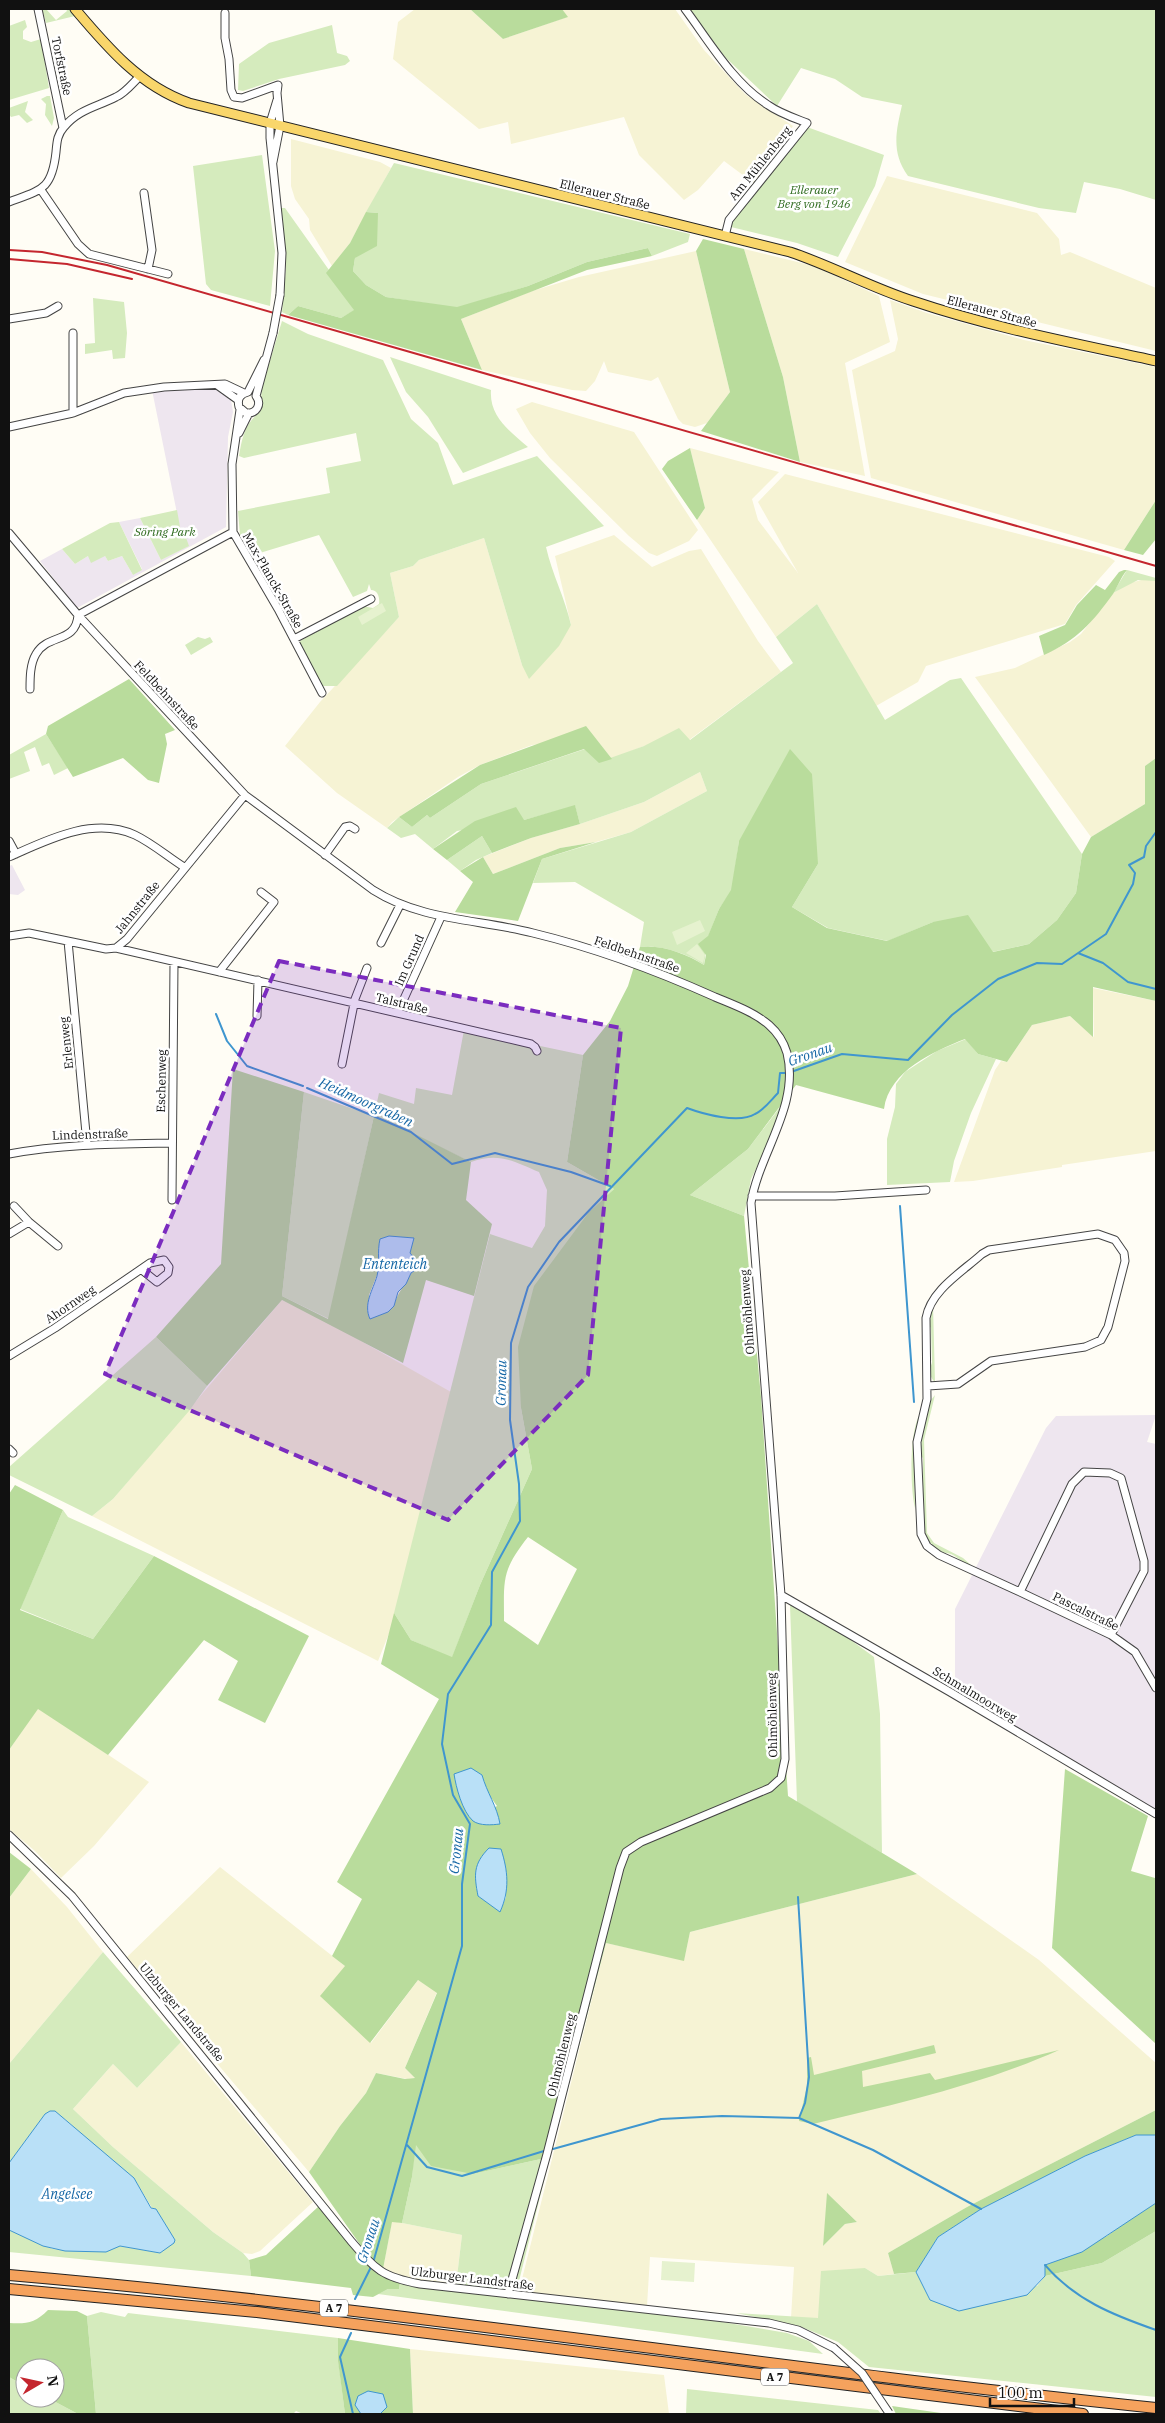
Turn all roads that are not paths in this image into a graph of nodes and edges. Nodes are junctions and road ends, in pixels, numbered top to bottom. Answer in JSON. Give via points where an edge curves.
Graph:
{"nodes":[{"id":1,"x":38,"y":9,"type":"edge"},
{"id":2,"x":75,"y":9,"type":"edge"},
{"id":3,"x":685,"y":9,"type":"edge"},
{"id":4,"x":225,"y":13,"type":"dead end"},
{"id":5,"x":139,"y":77,"type":"junction"},
{"id":6,"x":277,"y":100,"type":"junction"},
{"id":7,"x":270,"y":123,"type":"junction"},
{"id":8,"x":280,"y":126,"type":"junction"},
{"id":9,"x":63,"y":128,"type":"junction"},
{"id":10,"x":273,"y":162,"type":"junction"},
{"id":11,"x":41,"y":190,"type":"junction"},
{"id":12,"x":144,"y":193,"type":"dead end"},
{"id":13,"x":9,"y":202,"type":"edge"},
{"id":14,"x":725,"y":236,"type":"junction"},
{"id":15,"x":148,"y":269,"type":"junction"},
{"id":16,"x":168,"y":274,"type":"dead end"},
{"id":17,"x":58,"y":306,"type":"dead end"},
{"id":18,"x":9,"y":319,"type":"edge"},
{"id":19,"x":72,"y":333,"type":"dead end"},
{"id":20,"x":264,"y":360,"type":"junction"},
{"id":21,"x":1156,"y":361,"type":"edge"},
{"id":22,"x":214,"y":384,"type":"junction"},
{"id":23,"x":246,"y":393,"type":"junction"},
{"id":24,"x":256,"y":396,"type":"junction"},
{"id":25,"x":238,"y":400,"type":"junction"},
{"id":26,"x":240,"y":410,"type":"junction"},
{"id":27,"x":73,"y":413,"type":"junction"},
{"id":28,"x":249,"y":413,"type":"junction"},
{"id":29,"x":9,"y":427,"type":"edge"},
{"id":30,"x":236,"y":440,"type":"junction"},
{"id":31,"x":233,"y":532,"type":"junction"},
{"id":32,"x":9,"y":533,"type":"edge"},
{"id":33,"x":371,"y":600,"type":"dead end"},
{"id":34,"x":78,"y":614,"type":"junction"},
{"id":35,"x":294,"y":639,"type":"junction"},
{"id":36,"x":30,"y":689,"type":"dead end"},
{"id":37,"x":322,"y":693,"type":"dead end"},
{"id":38,"x":245,"y":795,"type":"junction"},
{"id":39,"x":356,"y":829,"type":"dead end"},
{"id":40,"x":9,"y":841,"type":"edge"},
{"id":41,"x":12,"y":856,"type":"edge"},
{"id":42,"x":325,"y":856,"type":"junction"},
{"id":43,"x":184,"y":867,"type":"junction"},
{"id":44,"x":261,"y":892,"type":"dead end"},
{"id":45,"x":400,"y":905,"type":"junction"},
{"id":46,"x":441,"y":917,"type":"junction"},
{"id":47,"x":9,"y":936,"type":"edge"},
{"id":48,"x":68,"y":941,"type":"junction"},
{"id":49,"x":381,"y":943,"type":"dead end"},
{"id":50,"x":116,"y":948,"type":"junction"},
{"id":51,"x":174,"y":963,"type":"junction"},
{"id":52,"x":368,"y":968,"type":"dead end"},
{"id":53,"x":219,"y":972,"type":"junction"},
{"id":54,"x":258,"y":980,"type":"junction"},
{"id":55,"x":354,"y":1003,"type":"junction"},
{"id":56,"x":398,"y":1012,"type":"junction"},
{"id":57,"x":257,"y":1016,"type":"dead end"},
{"id":58,"x":536,"y":1051,"type":"dead end"},
{"id":59,"x":342,"y":1064,"type":"dead end"},
{"id":60,"x":87,"y":1144,"type":"junction"},
{"id":61,"x":172,"y":1144,"type":"junction"},
{"id":62,"x":9,"y":1154,"type":"edge"},
{"id":63,"x":926,"y":1190,"type":"dead end"},
{"id":64,"x":752,"y":1196,"type":"junction"},
{"id":65,"x":172,"y":1200,"type":"dead end"},
{"id":66,"x":14,"y":1206,"type":"dead end"},
{"id":67,"x":28,"y":1222,"type":"junction"},
{"id":68,"x":9,"y":1234,"type":"edge"},
{"id":69,"x":58,"y":1246,"type":"dead end"},
{"id":70,"x":142,"y":1270,"type":"dead end"},
{"id":71,"x":9,"y":1356,"type":"edge"},
{"id":72,"x":928,"y":1386,"type":"junction"},
{"id":73,"x":1021,"y":1589,"type":"junction"},
{"id":74,"x":781,"y":1595,"type":"junction"},
{"id":75,"x":1111,"y":1635,"type":"junction"},
{"id":76,"x":1156,"y":1688,"type":"edge"},
{"id":77,"x":1156,"y":1814,"type":"edge"},
{"id":78,"x":9,"y":1835,"type":"edge"},
{"id":79,"x":9,"y":2276,"type":"edge"},
{"id":80,"x":9,"y":2289,"type":"edge"},
{"id":81,"x":508,"y":2294,"type":"junction"},
{"id":82,"x":1156,"y":2408,"type":"edge"},
{"id":83,"x":889,"y":2413,"type":"edge"},
{"id":84,"x":1083,"y":2414,"type":"edge"}],
"edges":[{"from":1,"to":9,"type":"street","name":"Torfstraße"},
{"from":2,"to":5,"type":"main road","name":"Ellerauer Straße"},
{"from":3,"to":14,"type":"street","name":"Am Mühlenberg","via":[[736,77],[756,97],[807,123],[729,220]]},
{"from":4,"to":6,"type":"street","via":[[225,38],[234,97],[242,98],[278,85]]},
{"from":5,"to":7,"type":"main road","name":"Ellerauer Straße","via":[[173,98]]},
{"from":5,"to":9,"type":"street","name":"Torfstraße","via":[[117,97],[82,110]]},
{"from":6,"to":7,"type":"street"},
{"from":6,"to":8,"type":"street"},
{"from":7,"to":8,"type":"main road","name":"Ellerauer Straße"},
{"from":7,"to":10,"type":"street"},
{"from":8,"to":10,"type":"street"},
{"from":8,"to":14,"type":"main road","name":"Ellerauer Straße"},
{"from":9,"to":11,"type":"street","name":"Torfstraße","via":[[58,136],[53,170]]},
{"from":10,"to":20,"type":"street","bridge":true,"via":[[282,253],[280,295],[273,334]]},
{"from":11,"to":13,"type":"street"},
{"from":11,"to":15,"type":"street","via":[[78,244],[89,254]]},
{"from":12,"to":15,"type":"street","via":[[152,250]]},
{"from":14,"to":21,"type":"main road","name":"Ellerauer Straße","via":[[809,258],[950,313],[1038,337]]},
{"from":15,"to":16,"type":"street"},
{"from":17,"to":18,"type":"street","via":[[46,313]]},
{"from":19,"to":27,"type":"street"},
{"from":20,"to":23,"type":"street"},
{"from":20,"to":24,"type":"street"},
{"from":22,"to":23,"type":"street","via":[[230,385]]},
{"from":22,"to":25,"type":"street"},
{"from":22,"to":27,"type":"street","via":[[124,393]]},
{"from":23,"to":24,"type":"street"},
{"from":23,"to":25,"type":"street"},
{"from":24,"to":28,"type":"street","via":[[258,407]]},
{"from":25,"to":26,"type":"street"},
{"from":26,"to":28,"type":"street"},
{"from":26,"to":30,"type":"street"},
{"from":27,"to":29,"type":"street"},
{"from":28,"to":30,"type":"street"},
{"from":30,"to":31,"type":"street","via":[[232,464]]},
{"from":31,"to":34,"type":"street"},
{"from":31,"to":35,"type":"street","name":"Max-Planck-Straße"},
{"from":32,"to":34,"type":"street","name":"Feldbehnstraße"},
{"from":33,"to":35,"type":"street","name":"Max-Planck-Straße"},
{"from":34,"to":36,"type":"street","via":[[73,631],[48,643],[36,654]]},
{"from":34,"to":38,"type":"street","name":"Feldbehnstraße"},
{"from":35,"to":37,"type":"street","name":"Max-Planck-Straße"},
{"from":38,"to":42,"type":"street","name":"Feldbehnstraße"},
{"from":38,"to":43,"type":"street","name":"Jahnstraße"},
{"from":39,"to":42,"type":"street","via":[[345,827]]},
{"from":40,"to":41,"type":"street"},
{"from":41,"to":43,"type":"street","via":[[66,834],[116,829],[142,839]]},
{"from":42,"to":45,"type":"street","name":"Feldbehnstraße"},
{"from":43,"to":50,"type":"street","name":"Jahnstraße","via":[[127,939]]},
{"from":44,"to":53,"type":"street","via":[[274,902]]},
{"from":45,"to":46,"type":"street","name":"Feldbehnstraße"},
{"from":45,"to":49,"type":"street"},
{"from":46,"to":56,"type":"street","name":"Im Grund"},
{"from":46,"to":64,"type":"street","name":"Feldbehnstraße","via":[[555,938],[681,981],[746,1010],[770,1025],[787,1054],[788,1075],[783,1111]]},
{"from":47,"to":48,"type":"street","name":"Jahnstraße","via":[[29,933]]},
{"from":48,"to":50,"type":"street","name":"Jahnstraße"},
{"from":48,"to":60,"type":"street","name":"Erlenweg"},
{"from":50,"to":51,"type":"street","name":"Talstraße"},
{"from":51,"to":53,"type":"street","name":"Talstraße"},
{"from":51,"to":61,"type":"street","name":"Eschenweg"},
{"from":52,"to":55,"type":"street"},
{"from":53,"to":54,"type":"street","name":"Talstraße"},
{"from":54,"to":55,"type":"street","name":"Talstraße"},
{"from":54,"to":57,"type":"street"},
{"from":55,"to":56,"type":"street","name":"Talstraße"},
{"from":55,"to":59,"type":"street"},
{"from":56,"to":58,"type":"street","name":"Talstraße","via":[[531,1044]]},
{"from":60,"to":61,"type":"street","name":"Lindenstraße"},
{"from":60,"to":62,"type":"street","name":"Lindenstraße"},
{"from":61,"to":65,"type":"street","name":"Eschenweg"},
{"from":63,"to":64,"type":"street","via":[[835,1196]]},
{"from":64,"to":74,"type":"street","name":"Ohlmöhlenweg","via":[[757,1301]]},
{"from":66,"to":67,"type":"street"},
{"from":67,"to":68,"type":"street"},
{"from":67,"to":69,"type":"street"},
{"from":70,"to":71,"type":"street","name":"Ahornweg"},
{"from":72,"to":72,"type":"street","name":"Pascalstraße","via":[[928,1308],[936,1294],[982,1254],[998,1248],[1098,1234],[1115,1240],[1120,1246],[1124,1253],[1124,1268],[1108,1327],[1101,1340],[1085,1347],[991,1361],[958,1384]]},
{"from":72,"to":73,"type":"street","name":"Pascalstraße","via":[[917,1442],[920,1527],[924,1541],[939,1555]]},
{"from":73,"to":75,"type":"street","name":"Pascalstraße"},
{"from":73,"to":75,"type":"street","via":[[1072,1484],[1084,1472],[1110,1473],[1121,1478],[1144,1571]]},
{"from":74,"to":77,"type":"street","name":"Schmalmoorweg"},
{"from":74,"to":81,"type":"street","name":"Ohlmöhlenweg","via":[[785,1759],[781,1778],[770,1788],[641,1842],[626,1852]]},
{"from":75,"to":76,"type":"street","name":"Pascalstraße","via":[[1135,1652]]},
{"from":78,"to":81,"type":"street","name":"Ulzburger Landstraße","via":[[72,1896],[379,2271],[394,2279]]},
{"from":79,"to":82,"type":"highway","number":"A 7","via":[[350,2310]]},
{"from":80,"to":84,"type":"highway","number":"A 7","via":[[257,2312]]},
{"from":81,"to":83,"type":"street","name":"Ulzburger Landstraße","bridge":true,"via":[[769,2323],[798,2330],[834,2348],[862,2373]]}]}
